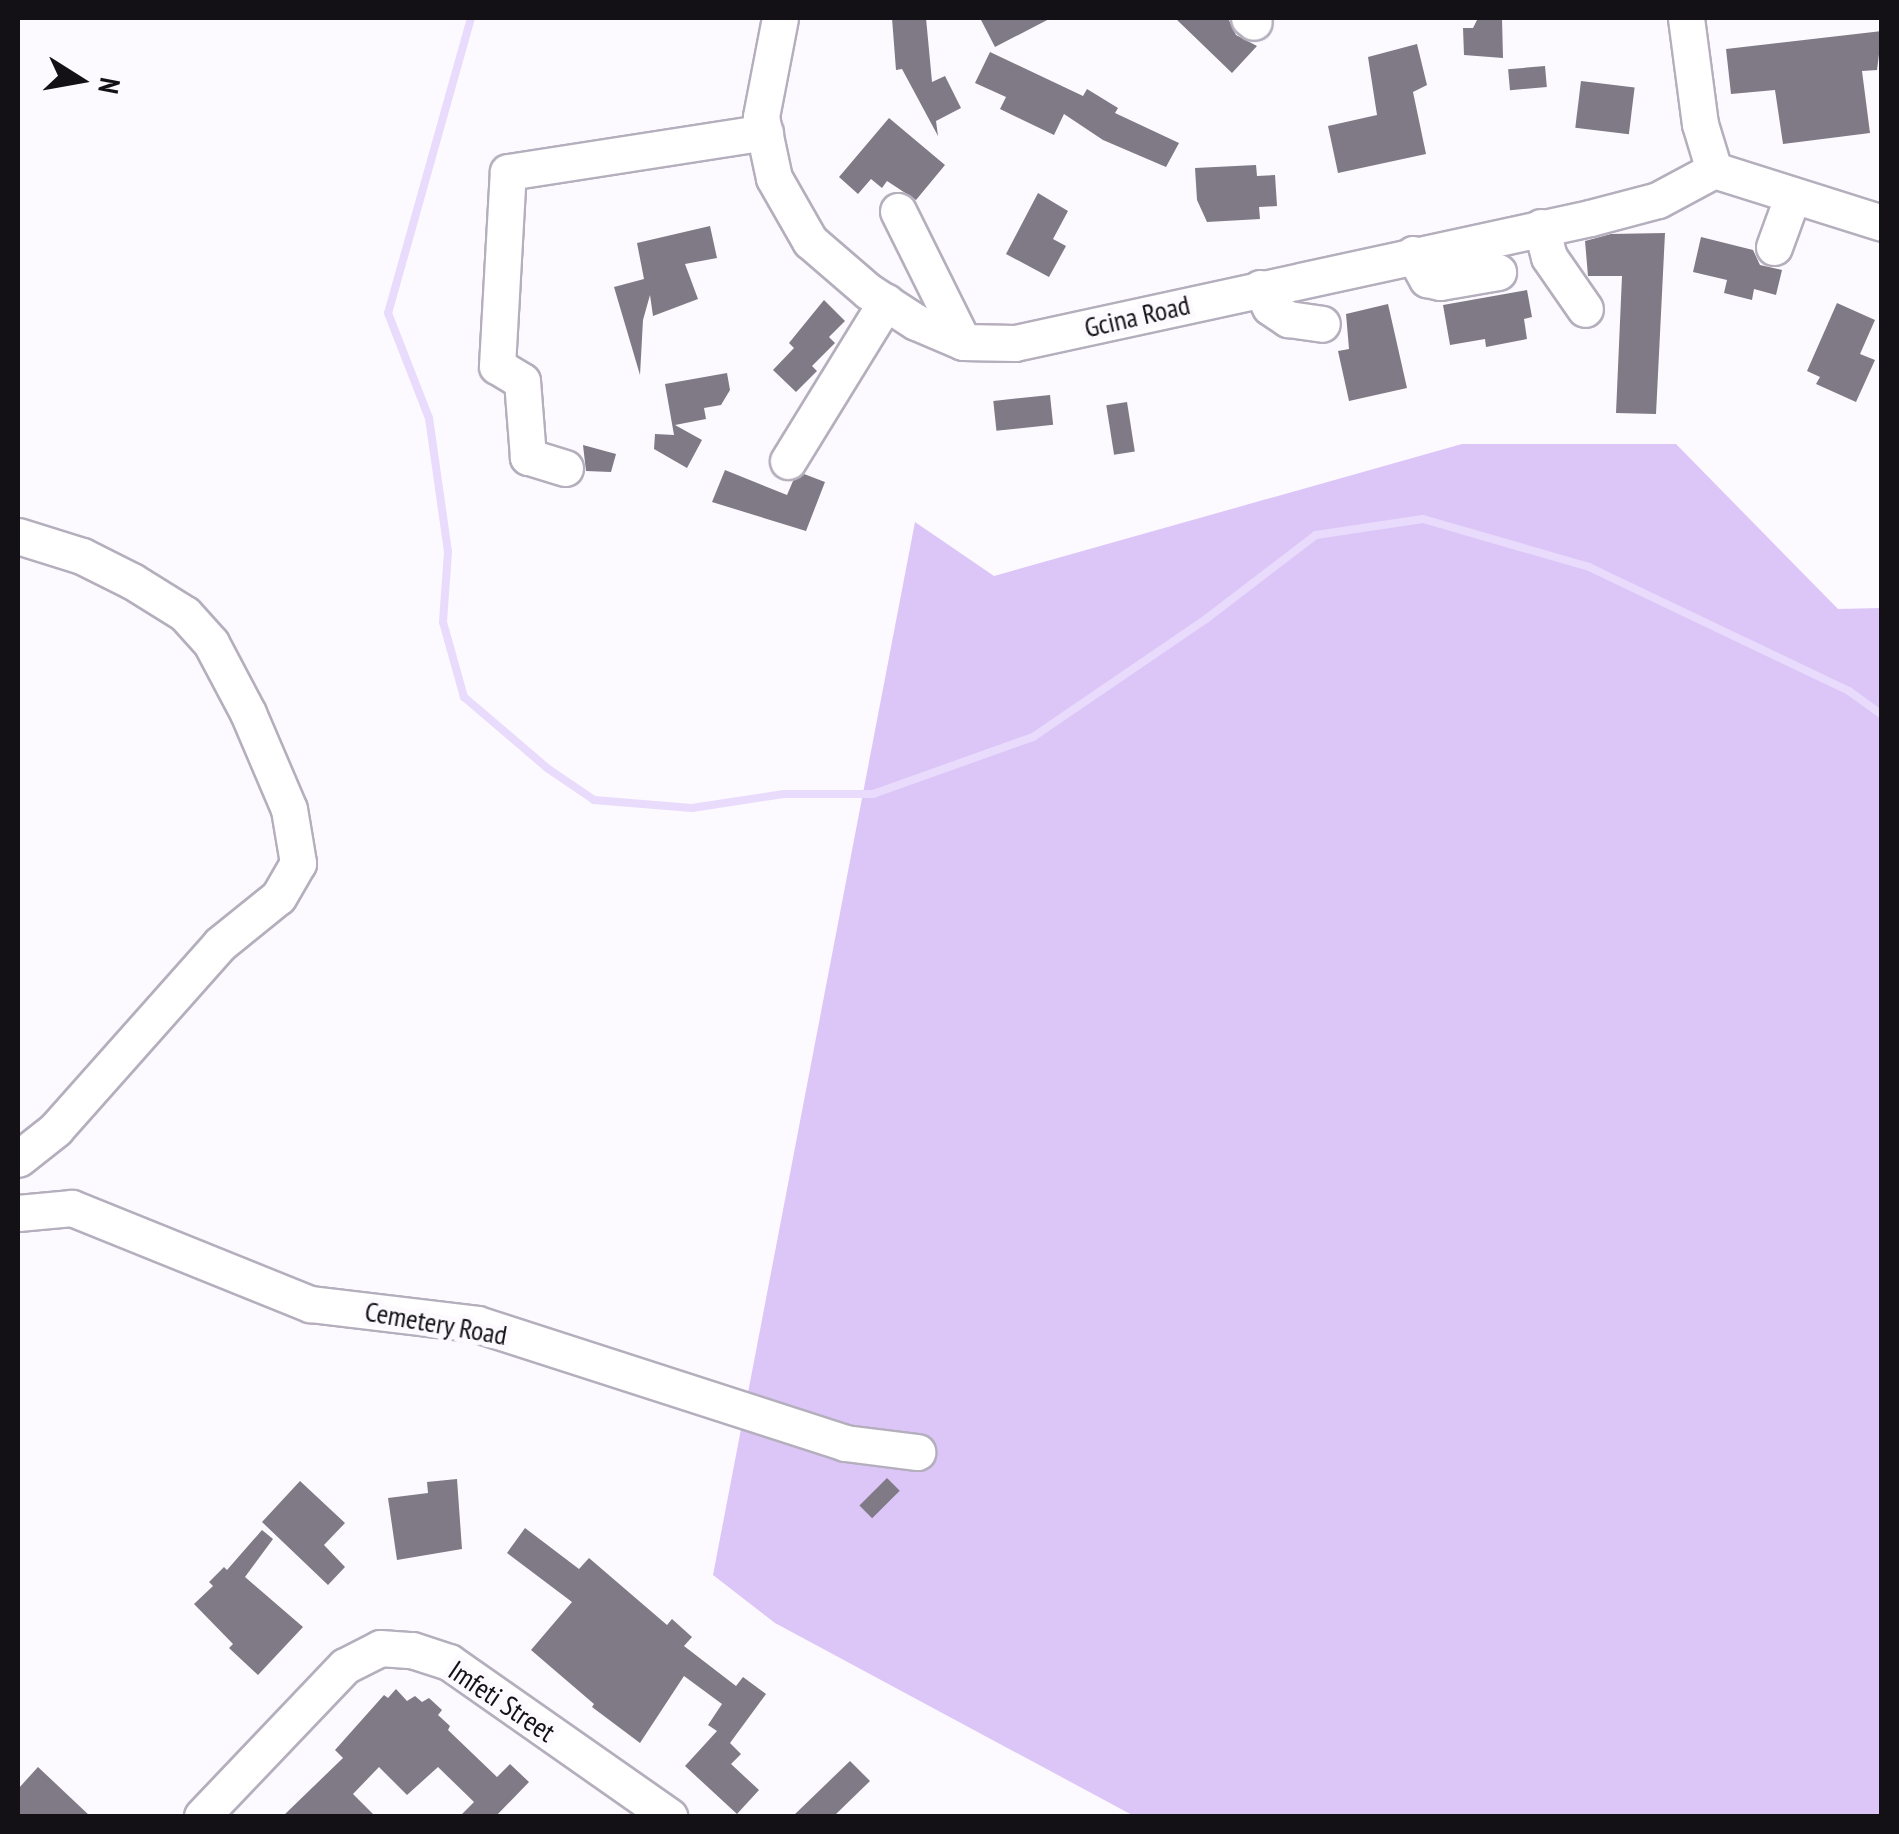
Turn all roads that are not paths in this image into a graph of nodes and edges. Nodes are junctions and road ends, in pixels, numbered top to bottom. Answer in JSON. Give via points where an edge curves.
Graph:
{"nodes":[{"id":1,"x":780,"y":18,"type":"edge"},
{"id":2,"x":1686,"y":18,"type":"edge"},
{"id":3,"x":765,"y":132,"type":"junction"},
{"id":4,"x":1714,"y":170,"type":"junction"},
{"id":5,"x":1793,"y":195,"type":"junction"},
{"id":6,"x":898,"y":211,"type":"dead end"},
{"id":7,"x":1882,"y":223,"type":"edge"},
{"id":8,"x":1541,"y":227,"type":"junction"},
{"id":9,"x":1774,"y":248,"type":"dead end"},
{"id":10,"x":1413,"y":254,"type":"junction"},
{"id":11,"x":1498,"y":272,"type":"dead end"},
{"id":12,"x":1260,"y":288,"type":"junction"},
{"id":13,"x":886,"y":302,"type":"junction"},
{"id":14,"x":1585,"y":310,"type":"dead end"},
{"id":15,"x":1322,"y":324,"type":"dead end"},
{"id":16,"x":964,"y":342,"type":"junction"},
{"id":17,"x":788,"y":460,"type":"dead end"},
{"id":18,"x":565,"y":468,"type":"dead end"},
{"id":19,"x":18,"y":536,"type":"edge"},
{"id":20,"x":18,"y":1159,"type":"edge"},
{"id":21,"x":18,"y":1213,"type":"edge"},
{"id":22,"x":917,"y":1452,"type":"dead end"},
{"id":23,"x":202,"y":1816,"type":"edge"},
{"id":24,"x":669,"y":1816,"type":"edge"}],
"edges":[{"from":1,"to":3,"type":"street","name":"Gcina Road"},
{"from":2,"to":4,"type":"street","via":[[1700,124]]},
{"from":3,"to":13,"type":"street","name":"Gcina Road","via":[[774,178],[810,240]]},
{"from":3,"to":18,"type":"street","via":[[508,172],[497,366],[522,380],[528,457]]},
{"from":4,"to":5,"type":"street"},
{"from":4,"to":8,"type":"street","name":"Gcina Road","via":[[1658,200]]},
{"from":5,"to":7,"type":"street"},
{"from":5,"to":9,"type":"street"},
{"from":6,"to":16,"type":"street"},
{"from":8,"to":10,"type":"street","name":"Gcina Road"},
{"from":8,"to":14,"type":"street","via":[[1549,258]]},
{"from":10,"to":11,"type":"street","via":[[1427,279],[1440,282]]},
{"from":10,"to":12,"type":"street","name":"Gcina Road"},
{"from":12,"to":15,"type":"street","via":[[1270,307],[1288,318]]},
{"from":12,"to":16,"type":"street","name":"Gcina Road","via":[[1015,344]]},
{"from":13,"to":16,"type":"street","name":"Gcina Road"},
{"from":13,"to":17,"type":"street"},
{"from":19,"to":20,"type":"street","via":[[132,581],[185,614],[211,643],[289,809],[298,864],[278,896],[220,944],[56,1129]]},
{"from":21,"to":22,"type":"street","name":"Cemetery Road","via":[[72,1208],[310,1304],[477,1324],[844,1443]]},
{"from":23,"to":24,"type":"street","name":"Imfeti Street","via":[[345,1666],[380,1648],[448,1662]]}]}
